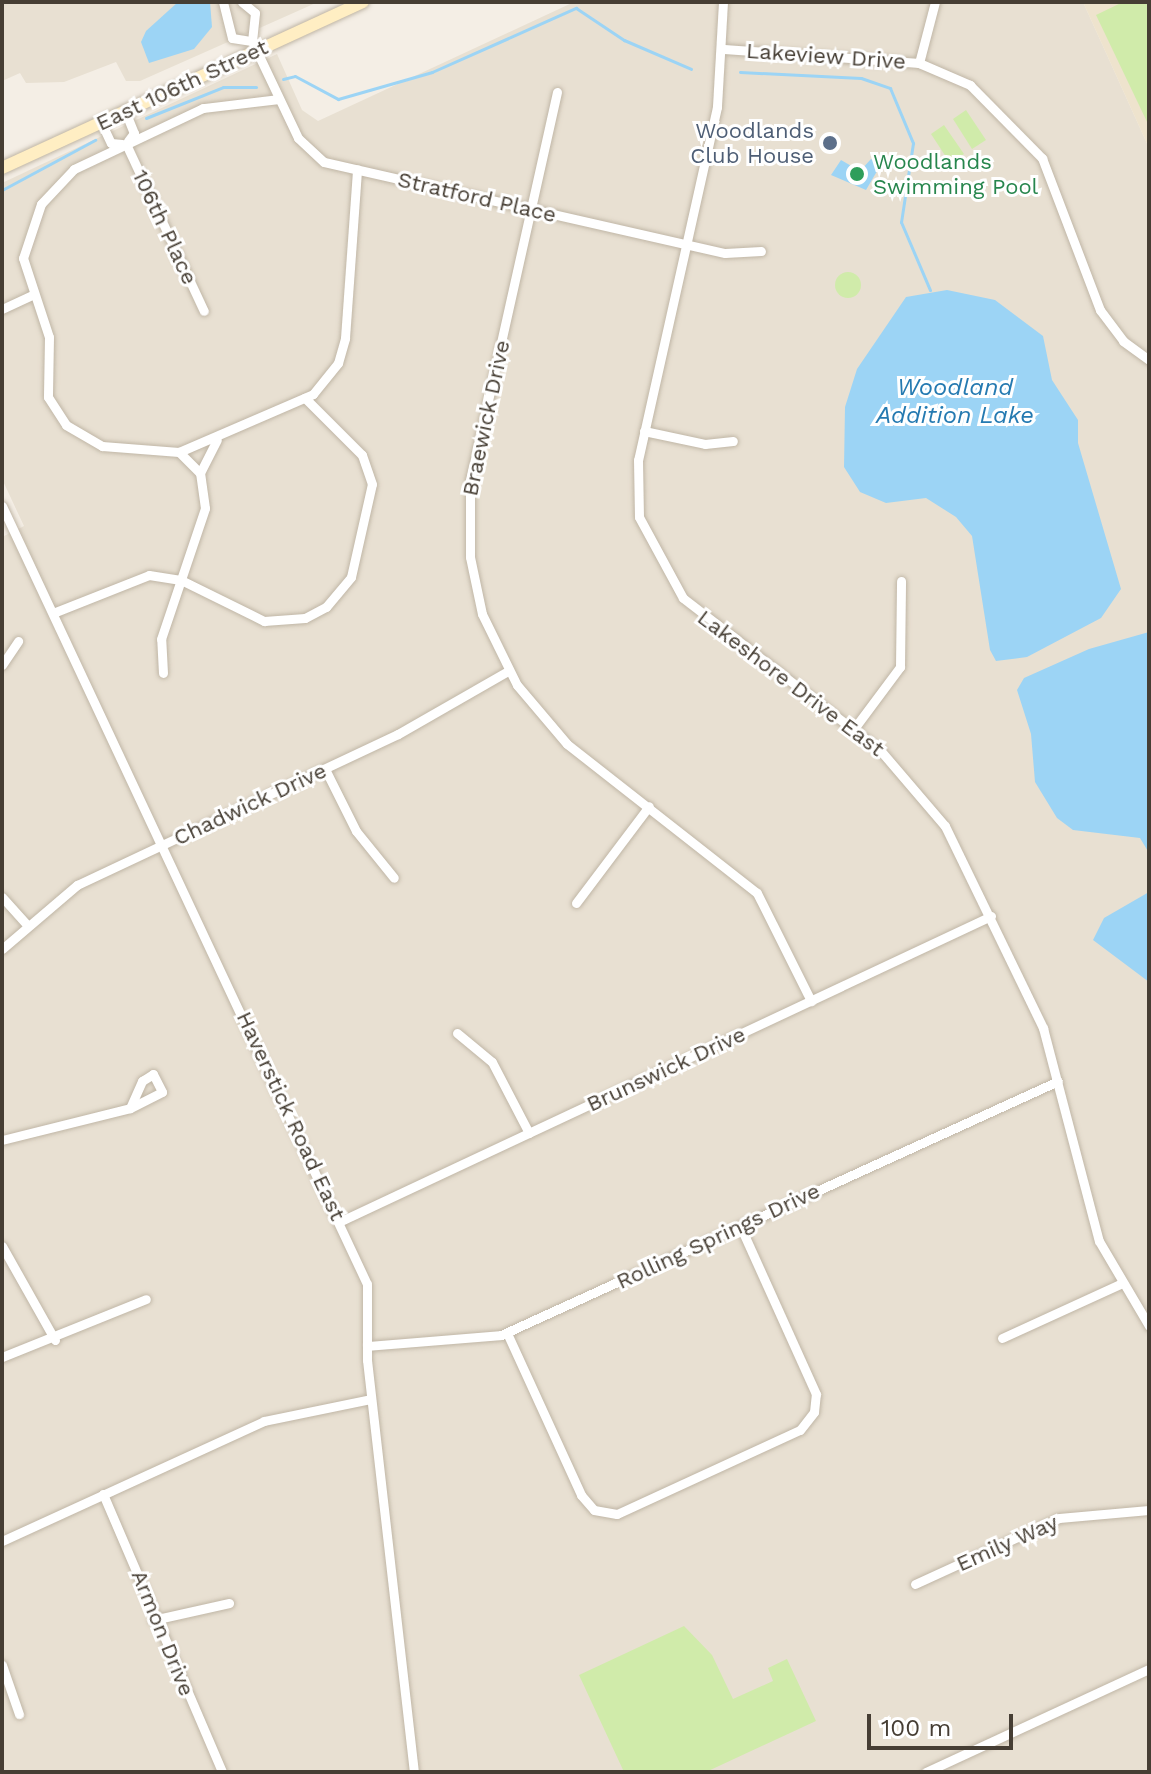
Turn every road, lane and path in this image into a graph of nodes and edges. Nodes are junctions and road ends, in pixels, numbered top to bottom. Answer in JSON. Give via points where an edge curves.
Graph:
{"nodes":[{"id":1,"x":223,"y":2,"type":"edge"},
{"id":2,"x":242,"y":2,"type":"edge"},
{"id":3,"x":363,"y":2,"type":"edge"},
{"id":4,"x":723,"y":2,"type":"edge"},
{"id":5,"x":935,"y":2,"type":"edge"},
{"id":6,"x":254,"y":46,"type":"junction"},
{"id":7,"x":724,"y":49,"type":"junction"},
{"id":8,"x":919,"y":63,"type":"junction"},
{"id":9,"x":557,"y":92,"type":"dead end"},
{"id":10,"x":279,"y":99,"type":"junction"},
{"id":11,"x":125,"y":111,"type":"junction"},
{"id":12,"x":101,"y":122,"type":"junction"},
{"id":13,"x":126,"y":144,"type":"junction"},
{"id":14,"x":2,"y":168,"type":"edge"},
{"id":15,"x":357,"y":169,"type":"junction"},
{"id":16,"x":531,"y":209,"type":"junction"},
{"id":17,"x":686,"y":245,"type":"junction"},
{"id":18,"x":761,"y":251,"type":"dead end"},
{"id":19,"x":34,"y":294,"type":"junction"},
{"id":20,"x":2,"y":309,"type":"edge"},
{"id":21,"x":204,"y":311,"type":"dead end"},
{"id":22,"x":1149,"y":360,"type":"edge"},
{"id":23,"x":305,"y":398,"type":"junction"},
{"id":24,"x":644,"y":431,"type":"junction"},
{"id":25,"x":217,"y":440,"type":"junction"},
{"id":26,"x":733,"y":441,"type":"dead end"},
{"id":27,"x":179,"y":452,"type":"junction"},
{"id":28,"x":200,"y":473,"type":"junction"},
{"id":29,"x":2,"y":506,"type":"edge"},
{"id":30,"x":181,"y":580,"type":"junction"},
{"id":31,"x":901,"y":581,"type":"dead end"},
{"id":32,"x":53,"y":613,"type":"junction"},
{"id":33,"x":18,"y":641,"type":"dead end"},
{"id":34,"x":2,"y":665,"type":"edge"},
{"id":35,"x":508,"y":671,"type":"junction"},
{"id":36,"x":163,"y":673,"type":"dead end"},
{"id":37,"x":853,"y":730,"type":"junction"},
{"id":38,"x":325,"y":769,"type":"junction"},
{"id":39,"x":649,"y":806,"type":"junction"},
{"id":40,"x":162,"y":845,"type":"junction"},
{"id":41,"x":394,"y":878,"type":"dead end"},
{"id":42,"x":2,"y":897,"type":"edge"},
{"id":43,"x":576,"y":903,"type":"dead end"},
{"id":44,"x":991,"y":916,"type":"junction"},
{"id":45,"x":28,"y":926,"type":"junction"},
{"id":46,"x":2,"y":949,"type":"edge"},
{"id":47,"x":811,"y":1001,"type":"junction"},
{"id":48,"x":457,"y":1033,"type":"dead end"},
{"id":49,"x":1058,"y":1081,"type":"junction"},
{"id":50,"x":130,"y":1108,"type":"dead end"},
{"id":51,"x":529,"y":1133,"type":"junction"},
{"id":52,"x":2,"y":1140,"type":"edge"},
{"id":53,"x":341,"y":1221,"type":"junction"},
{"id":54,"x":740,"y":1226,"type":"junction"},
{"id":55,"x":2,"y":1246,"type":"edge"},
{"id":56,"x":1122,"y":1283,"type":"junction"},
{"id":57,"x":146,"y":1299,"type":"dead end"},
{"id":58,"x":1149,"y":1326,"type":"edge"},
{"id":59,"x":507,"y":1333,"type":"junction"},
{"id":60,"x":1002,"y":1338,"type":"dead end"},
{"id":61,"x":55,"y":1340,"type":"junction"},
{"id":62,"x":367,"y":1346,"type":"junction"},
{"id":63,"x":2,"y":1357,"type":"edge"},
{"id":64,"x":371,"y":1399,"type":"junction"},
{"id":65,"x":103,"y":1494,"type":"junction"},
{"id":66,"x":1149,"y":1510,"type":"edge"},
{"id":67,"x":2,"y":1541,"type":"edge"},
{"id":68,"x":915,"y":1584,"type":"dead end"},
{"id":69,"x":229,"y":1603,"type":"dead end"},
{"id":70,"x":153,"y":1620,"type":"junction"},
{"id":71,"x":2,"y":1665,"type":"edge"},
{"id":72,"x":1149,"y":1669,"type":"edge"},
{"id":73,"x":19,"y":1714,"type":"dead end"},
{"id":74,"x":222,"y":1772,"type":"edge"},
{"id":75,"x":414,"y":1772,"type":"edge"},
{"id":76,"x":926,"y":1772,"type":"edge"}],
"edges":[{"from":1,"to":6,"type":"street","via":[[232,38]]},
{"from":2,"to":6,"type":"street","via":[[259,24]]},
{"from":3,"to":6,"type":"street","name":"East 106th Street"},
{"from":4,"to":7,"type":"street","name":"Lakeshore Drive East"},
{"from":5,"to":8,"type":"street"},
{"from":6,"to":10,"type":"street","name":"Stratford Place"},
{"from":6,"to":11,"type":"street","name":"East 106th Street"},
{"from":7,"to":8,"type":"street","name":"Lakeview Drive"},
{"from":7,"to":17,"type":"street","name":"Lakeshore Drive East"},
{"from":8,"to":22,"type":"street","name":"Lakeview Drive","via":[[970,85],[1020,128],[1054,184],[1100,310],[1123,341]]},
{"from":9,"to":16,"type":"street","name":"Braewick Drive"},
{"from":10,"to":13,"type":"street","via":[[258,107],[214,104]]},
{"from":10,"to":15,"type":"street","name":"Stratford Place","via":[[308,152]]},
{"from":11,"to":12,"type":"street","name":"East 106th Street"},
{"from":11,"to":13,"type":"street","name":"106th Place","via":[[134,133]]},
{"from":12,"to":13,"type":"street","name":"106th Place","via":[[111,143]]},
{"from":12,"to":14,"type":"street","name":"East 106th Street"},
{"from":13,"to":19,"type":"street","via":[[74,169],[41,204],[23,258]]},
{"from":13,"to":21,"type":"street","name":"106th Place"},
{"from":15,"to":16,"type":"street","name":"Stratford Place"},
{"from":15,"to":23,"type":"street","via":[[345,338],[327,380]]},
{"from":16,"to":17,"type":"street","name":"Stratford Place"},
{"from":16,"to":35,"type":"street","name":"Braewick Drive","via":[[467,517],[482,614]]},
{"from":17,"to":18,"type":"street","name":"Stratford Place"},
{"from":17,"to":24,"type":"street","name":"Lakeshore Drive East"},
{"from":19,"to":20,"type":"street"},
{"from":19,"to":27,"type":"street","via":[[49,337],[48,397],[66,425],[102,446]]},
{"from":23,"to":25,"type":"street"},
{"from":23,"to":30,"type":"street","via":[[362,455],[372,484],[355,565],[341,592],[305,618],[264,621]]},
{"from":24,"to":26,"type":"street","via":[[705,444]]},
{"from":24,"to":37,"type":"street","name":"Lakeshore Drive East","via":[[639,517],[668,581],[700,615]]},
{"from":25,"to":27,"type":"street"},
{"from":25,"to":28,"type":"street"},
{"from":27,"to":28,"type":"street"},
{"from":28,"to":30,"type":"street","via":[[205,508]]},
{"from":29,"to":32,"type":"street","name":"Haverstick Road East"},
{"from":30,"to":32,"type":"street","via":[[137,576]]},
{"from":30,"to":36,"type":"street","via":[[161,639]]},
{"from":31,"to":37,"type":"street","via":[[900,667]]},
{"from":32,"to":40,"type":"street","name":"Haverstick Road East"},
{"from":33,"to":34,"type":"street"},
{"from":35,"to":38,"type":"street","name":"Chadwick Drive"},
{"from":35,"to":39,"type":"street","name":"Braewick Drive","via":[[567,744]]},
{"from":37,"to":44,"type":"street","name":"Lakeshore Drive East","via":[[927,797]]},
{"from":38,"to":40,"type":"street","name":"Chadwick Drive"},
{"from":38,"to":41,"type":"street","via":[[356,831]]},
{"from":39,"to":43,"type":"street"},
{"from":39,"to":47,"type":"street","name":"Braewick Drive","via":[[757,893]]},
{"from":40,"to":45,"type":"street","name":"Chadwick Drive","via":[[77,885]]},
{"from":40,"to":53,"type":"street","name":"Haverstick Road East"},
{"from":42,"to":45,"type":"street"},
{"from":44,"to":47,"type":"street","name":"Brunswick Drive"},
{"from":44,"to":49,"type":"street","name":"Lakeshore Drive East","via":[[1043,1028]]},
{"from":45,"to":46,"type":"street","name":"Chadwick Drive"},
{"from":47,"to":51,"type":"street","name":"Brunswick Drive"},
{"from":48,"to":51,"type":"street","via":[[492,1062]]},
{"from":49,"to":54,"type":"street","name":"Rolling Springs Drive"},
{"from":49,"to":56,"type":"street","name":"Lakeshore Drive East","via":[[1099,1241]]},
{"from":50,"to":52,"type":"street"},
{"from":51,"to":53,"type":"street","name":"Brunswick Drive"},
{"from":53,"to":62,"type":"street","name":"Haverstick Road East","via":[[367,1284]]},
{"from":54,"to":59,"type":"street","name":"Rolling Springs Drive"},
{"from":54,"to":59,"type":"street","via":[[817,1400],[807,1425],[786,1437],[617,1514],[594,1510]]},
{"from":55,"to":61,"type":"street"},
{"from":56,"to":58,"type":"street","name":"Lakeshore Drive East"},
{"from":56,"to":60,"type":"street"},
{"from":57,"to":61,"type":"street"},
{"from":59,"to":62,"type":"street","name":"Rolling Springs Drive"},
{"from":61,"to":63,"type":"street"},
{"from":62,"to":64,"type":"street","name":"Haverstick Road East"},
{"from":64,"to":65,"type":"street","via":[[264,1421]]},
{"from":64,"to":75,"type":"street","name":"Haverstick Road East"},
{"from":65,"to":67,"type":"street"},
{"from":65,"to":70,"type":"street","name":"Armon Drive"},
{"from":66,"to":68,"type":"street","name":"Emily Way","via":[[1059,1518]]},
{"from":69,"to":70,"type":"street"},
{"from":70,"to":74,"type":"street","name":"Armon Drive"},
{"from":71,"to":73,"type":"street"},
{"from":72,"to":76,"type":"street"}]}
